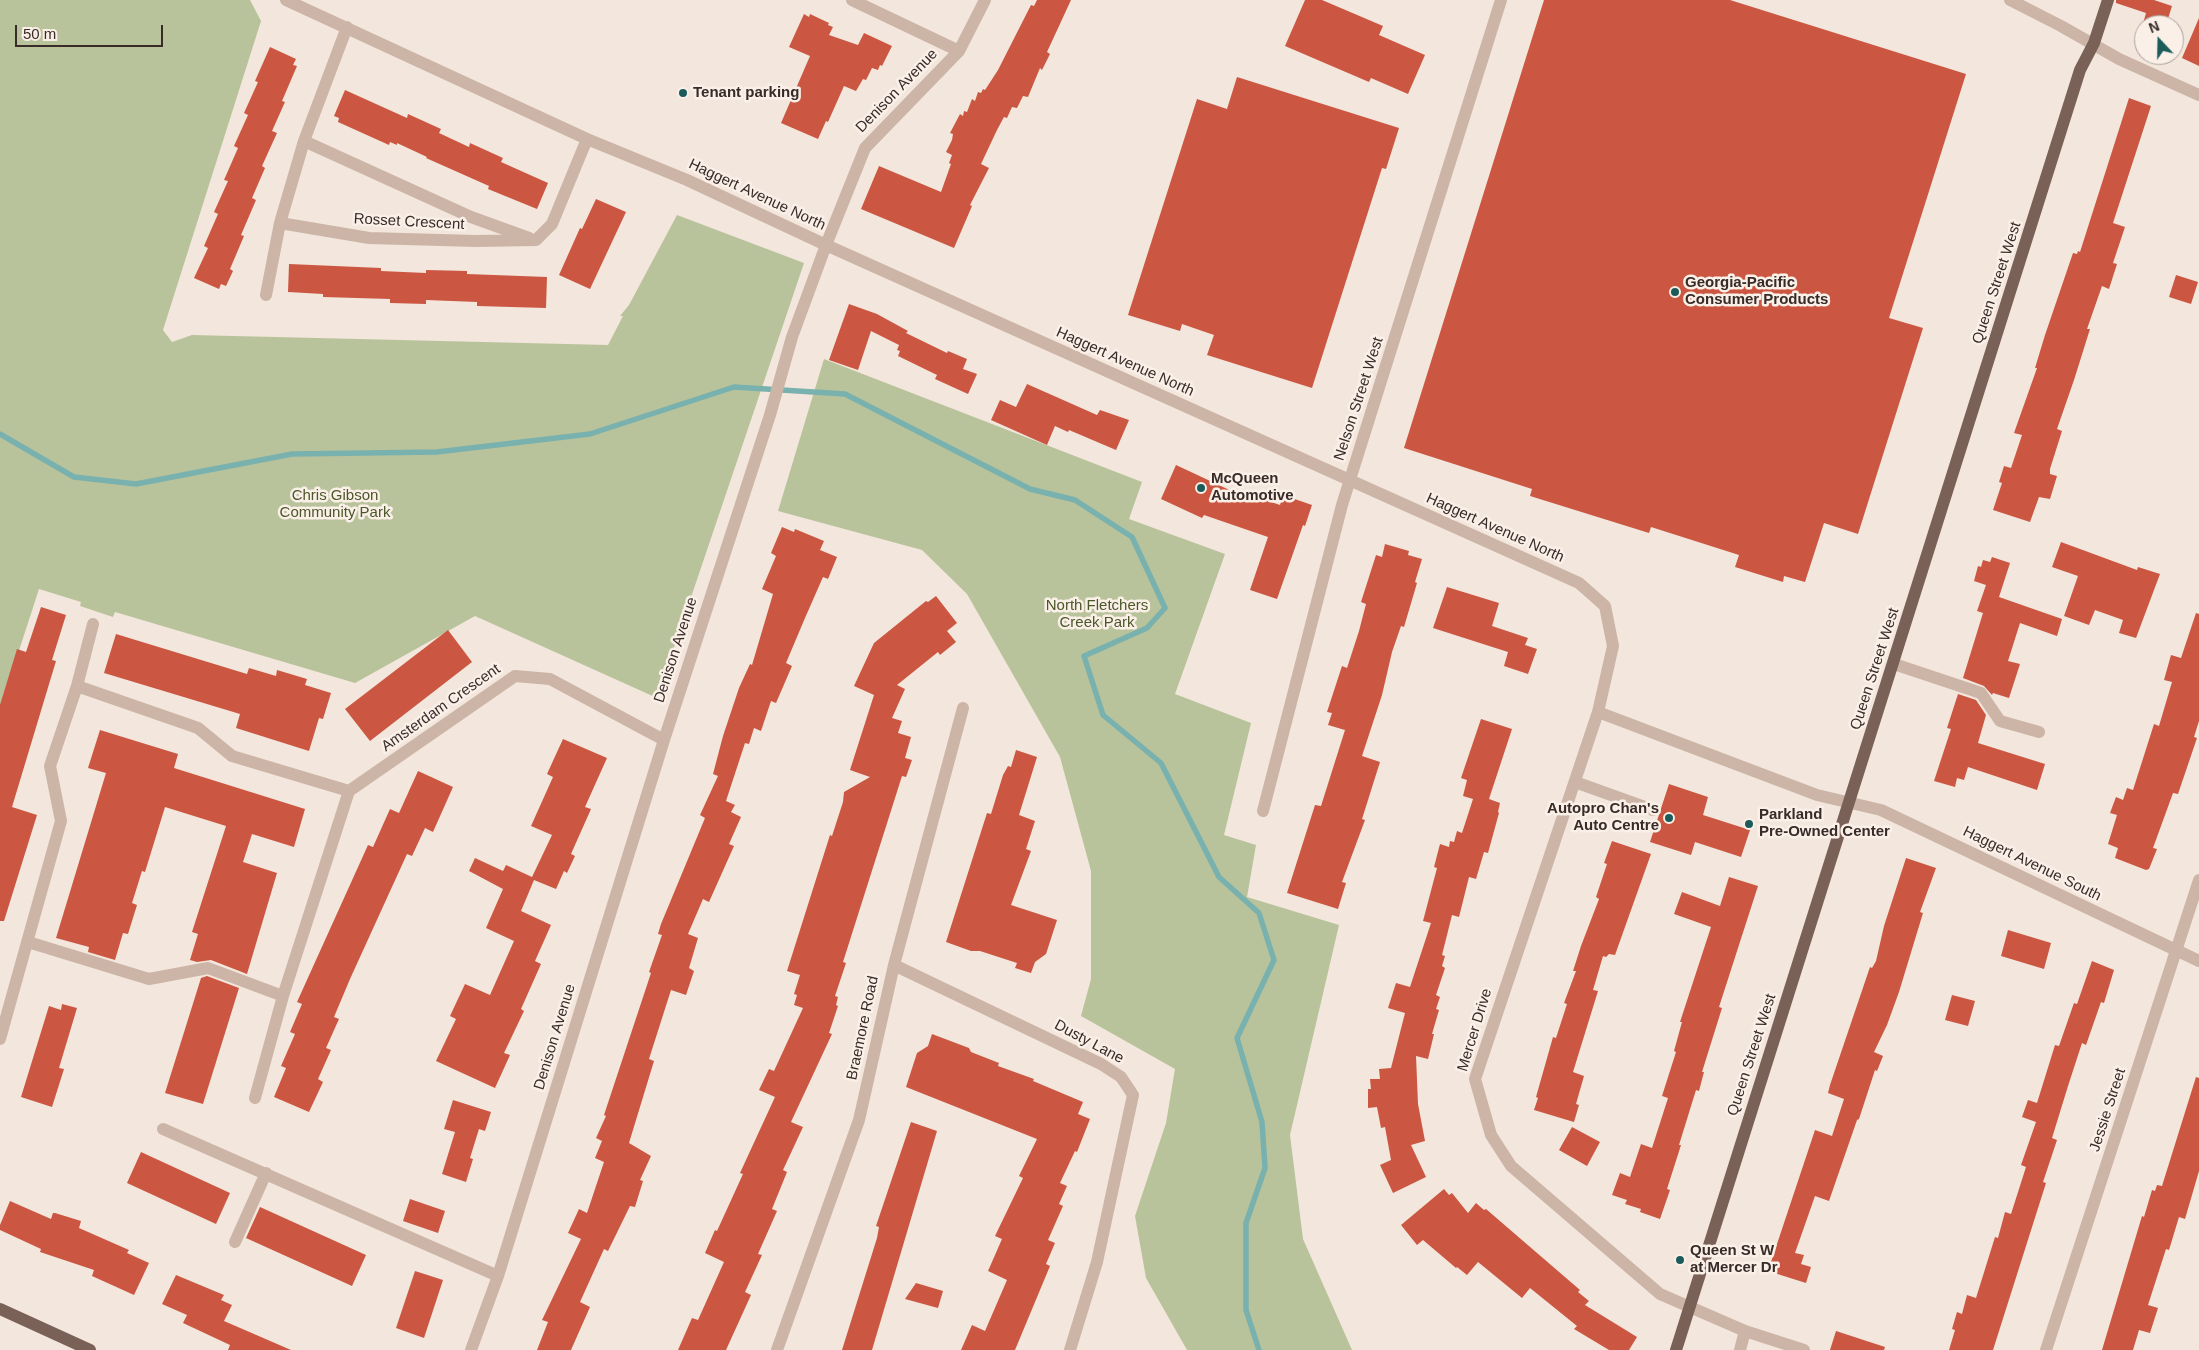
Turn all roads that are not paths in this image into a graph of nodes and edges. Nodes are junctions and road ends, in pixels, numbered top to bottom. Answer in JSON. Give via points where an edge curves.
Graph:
{"nodes":[{"id":1,"x":286,"y":0,"type":"edge"},
{"id":2,"x":852,"y":0,"type":"edge"},
{"id":3,"x":984,"y":0,"type":"edge"},
{"id":4,"x":1501,"y":0,"type":"edge"},
{"id":5,"x":2010,"y":0,"type":"edge"},
{"id":6,"x":2108,"y":0,"type":"edge"},
{"id":7,"x":347,"y":27,"type":"junction"},
{"id":8,"x":2094,"y":43,"type":"junction"},
{"id":9,"x":959,"y":51,"type":"junction"},
{"id":10,"x":2199,"y":95,"type":"edge"},
{"id":11,"x":587,"y":139,"type":"junction"},
{"id":12,"x":304,"y":142,"type":"junction"},
{"id":13,"x":280,"y":223,"type":"junction"},
{"id":14,"x":536,"y":240,"type":"junction"},
{"id":15,"x":826,"y":245,"type":"junction"},
{"id":16,"x":266,"y":295,"type":"dead end"},
{"id":17,"x":1350,"y":481,"type":"junction"},
{"id":18,"x":93,"y":624,"type":"dead end"},
{"id":19,"x":1894,"y":664,"type":"junction"},
{"id":20,"x":77,"y":686,"type":"junction"},
{"id":21,"x":963,"y":708,"type":"dead end"},
{"id":22,"x":1598,"y":712,"type":"junction"},
{"id":23,"x":2039,"y":732,"type":"dead end"},
{"id":24,"x":664,"y":740,"type":"junction"},
{"id":25,"x":1575,"y":782,"type":"junction"},
{"id":26,"x":349,"y":791,"type":"junction"},
{"id":27,"x":1849,"y":802,"type":"junction"},
{"id":28,"x":1652,"y":810,"type":"dead end"},
{"id":29,"x":1263,"y":811,"type":"dead end"},
{"id":30,"x":2199,"y":880,"type":"edge"},
{"id":31,"x":28,"y":942,"type":"junction"},
{"id":32,"x":2177,"y":951,"type":"junction"},
{"id":33,"x":2199,"y":961,"type":"edge"},
{"id":34,"x":894,"y":965,"type":"junction"},
{"id":35,"x":283,"y":996,"type":"junction"},
{"id":36,"x":0,"y":1039,"type":"edge"},
{"id":37,"x":255,"y":1098,"type":"dead end"},
{"id":38,"x":163,"y":1129,"type":"dead end"},
{"id":39,"x":266,"y":1173,"type":"junction"},
{"id":40,"x":235,"y":1242,"type":"dead end"},
{"id":41,"x":498,"y":1276,"type":"junction"},
{"id":42,"x":1690,"y":1307,"type":"junction"},
{"id":43,"x":0,"y":1309,"type":"edge"},
{"id":44,"x":1745,"y":1331,"type":"junction"},
{"id":45,"x":90,"y":1350,"type":"edge"},
{"id":46,"x":471,"y":1350,"type":"edge"},
{"id":47,"x":777,"y":1350,"type":"edge"},
{"id":48,"x":1070,"y":1350,"type":"edge"},
{"id":49,"x":1676,"y":1350,"type":"edge"},
{"id":50,"x":1740,"y":1350,"type":"edge"},
{"id":51,"x":1804,"y":1350,"type":"edge"},
{"id":52,"x":2046,"y":1350,"type":"edge"}],
"edges":[{"from":1,"to":7,"type":"street","name":"Haggert Avenue North"},
{"from":2,"to":9,"type":"street"},
{"from":3,"to":9,"type":"street","name":"Denison Avenue"},
{"from":4,"to":17,"type":"street","name":"Nelson Street West"},
{"from":5,"to":8,"type":"street"},
{"from":6,"to":8,"type":"main road","name":"Queen Street West"},
{"from":7,"to":11,"type":"street","name":"Haggert Avenue North"},
{"from":7,"to":12,"type":"street"},
{"from":8,"to":10,"type":"street","via":[[2119,59]]},
{"from":8,"to":19,"type":"main road","name":"Queen Street West","via":[[2080,70]]},
{"from":9,"to":15,"type":"street","name":"Denison Avenue","via":[[865,148]]},
{"from":11,"to":14,"type":"street","via":[[552,224]]},
{"from":11,"to":15,"type":"street","name":"Haggert Avenue North","via":[[687,180]]},
{"from":12,"to":13,"type":"street"},
{"from":12,"to":14,"type":"street","name":"Rosset Crescent","via":[[472,217]]},
{"from":13,"to":14,"type":"street","name":"Rosset Crescent","via":[[369,238]]},
{"from":13,"to":16,"type":"street"},
{"from":15,"to":17,"type":"street","name":"Haggert Avenue North"},
{"from":15,"to":24,"type":"street","name":"Denison Avenue","via":[[782,366],[770,415]]},
{"from":17,"to":22,"type":"street","name":"Haggert Avenue North","via":[[1579,583],[1605,606],[1613,646]]},
{"from":17,"to":29,"type":"street","name":"Nelson Street West"},
{"from":18,"to":20,"type":"street"},
{"from":19,"to":23,"type":"street","via":[[1982,693],[2000,721]]},
{"from":19,"to":27,"type":"main road","name":"Queen Street West"},
{"from":20,"to":26,"type":"street","via":[[198,728],[232,756]]},
{"from":20,"to":31,"type":"street","via":[[50,766],[61,820]]},
{"from":21,"to":34,"type":"street","name":"Braemore Road"},
{"from":22,"to":25,"type":"street","name":"Mercer Drive"},
{"from":22,"to":27,"type":"street","via":[[1817,795]]},
{"from":24,"to":26,"type":"street","name":"Amsterdam Crescent","via":[[550,679],[515,676]]},
{"from":24,"to":41,"type":"street","name":"Denison Avenue"},
{"from":25,"to":28,"type":"street"},
{"from":25,"to":42,"type":"street","name":"Mercer Drive","via":[[1475,1079],[1491,1135],[1511,1166],[1660,1294]]},
{"from":26,"to":35,"type":"street"},
{"from":27,"to":32,"type":"street","name":"Haggert Avenue South","via":[[1882,810]]},
{"from":27,"to":42,"type":"main road","name":"Queen Street West"},
{"from":30,"to":32,"type":"street","name":"Jessie Street"},
{"from":31,"to":35,"type":"street","via":[[149,978],[208,968]]},
{"from":31,"to":36,"type":"street"},
{"from":32,"to":33,"type":"street","name":"Haggert Avenue South"},
{"from":32,"to":52,"type":"street","name":"Jessie Street"},
{"from":34,"to":47,"type":"street","name":"Braemore Road","via":[[859,1120]]},
{"from":34,"to":48,"type":"street","name":"Dusty Lane","via":[[1101,1064],[1121,1077],[1133,1095],[1097,1262]]},
{"from":35,"to":37,"type":"street"},
{"from":38,"to":39,"type":"street"},
{"from":39,"to":40,"type":"street"},
{"from":39,"to":41,"type":"street"},
{"from":41,"to":46,"type":"street","name":"Denison Avenue"},
{"from":42,"to":44,"type":"street","name":"Mercer Drive"},
{"from":42,"to":49,"type":"main road","name":"Queen Street West"},
{"from":43,"to":45,"type":"main road"},
{"from":44,"to":50,"type":"street"},
{"from":44,"to":51,"type":"street","name":"Mercer Drive"}]}
